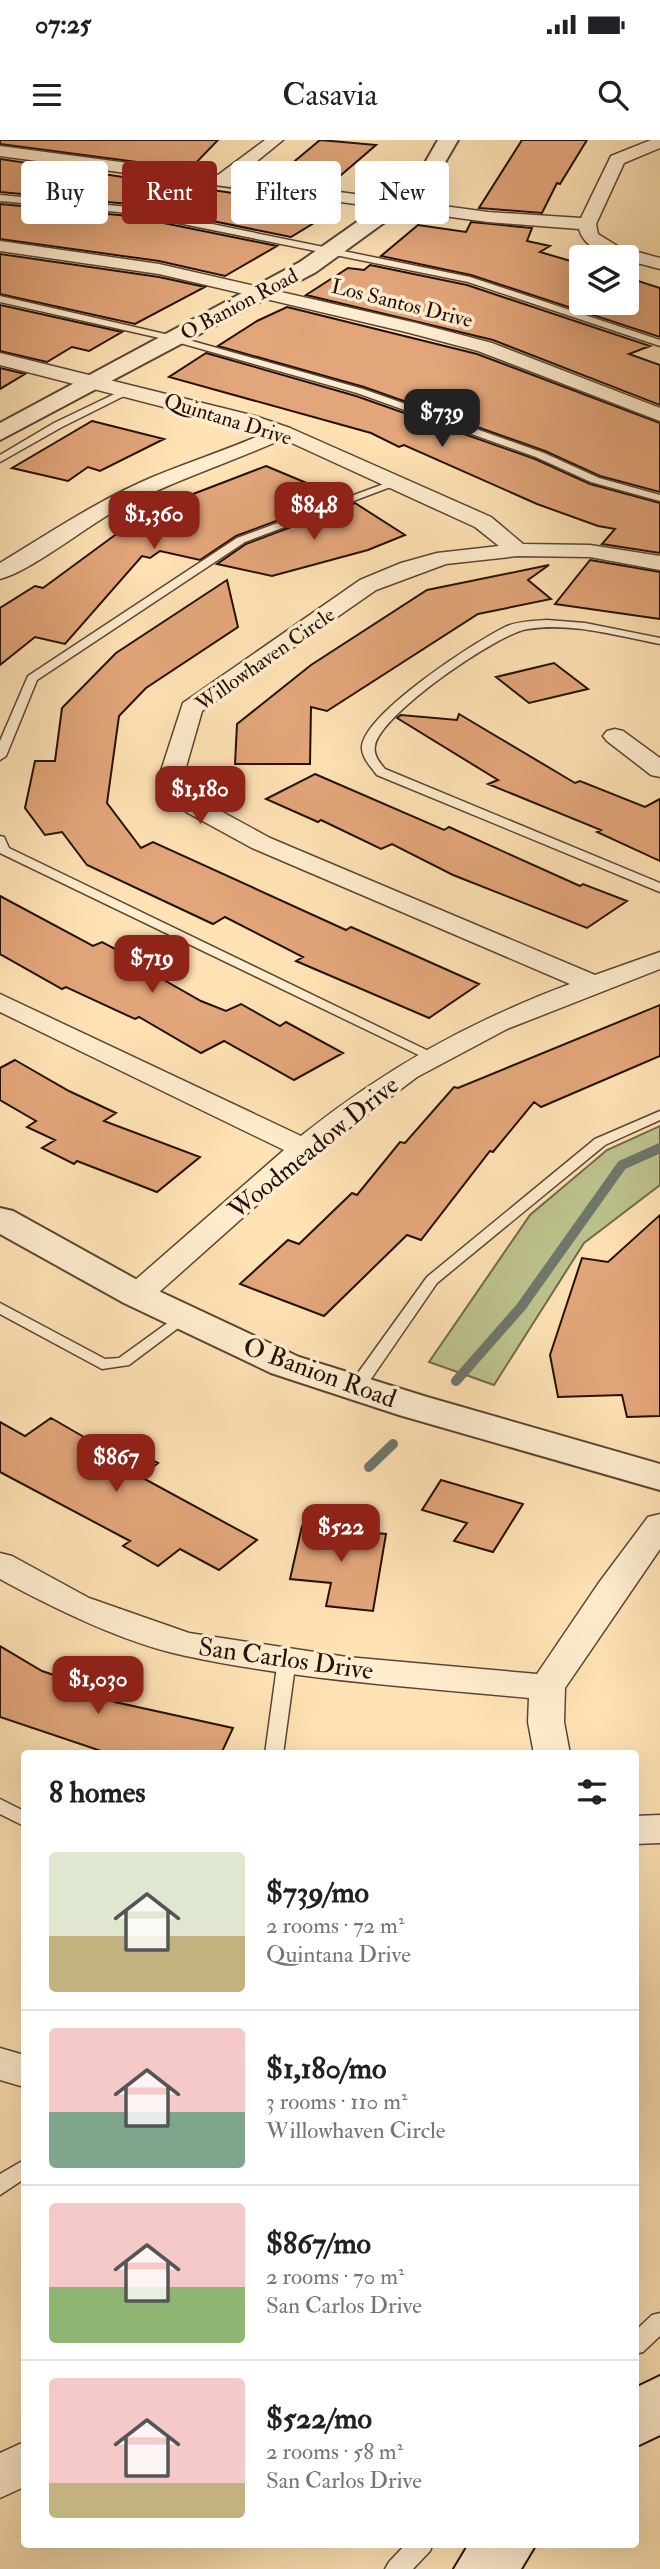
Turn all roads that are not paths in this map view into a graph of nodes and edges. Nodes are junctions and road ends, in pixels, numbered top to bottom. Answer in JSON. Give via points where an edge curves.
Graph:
{"nodes":[{"id":1,"x":275,"y":140,"type":"edge"},
{"id":2,"x":448,"y":140,"type":"edge"},
{"id":3,"x":660,"y":142,"type":"edge"},
{"id":4,"x":0,"y":151,"type":"edge"},
{"id":5,"x":436,"y":161,"type":"edge"},
{"id":6,"x":224,"y":179,"type":"junction"},
{"id":7,"x":355,"y":197,"type":"edge"},
{"id":8,"x":0,"y":198,"type":"edge"},
{"id":9,"x":449,"y":211,"type":"edge"},
{"id":10,"x":371,"y":224,"type":"edge"},
{"id":11,"x":587,"y":224,"type":"junction"},
{"id":12,"x":0,"y":246,"type":"edge"},
{"id":13,"x":330,"y":252,"type":"junction"},
{"id":14,"x":660,"y":264,"type":"edge"},
{"id":15,"x":262,"y":292,"type":"junction"},
{"id":16,"x":0,"y":299,"type":"edge"},
{"id":17,"x":175,"y":339,"type":"junction"},
{"id":18,"x":660,"y":343,"type":"edge"},
{"id":19,"x":0,"y":359,"type":"edge"},
{"id":20,"x":95,"y":382,"type":"junction"},
{"id":21,"x":129,"y":390,"type":"junction"},
{"id":22,"x":660,"y":415,"type":"edge"},
{"id":23,"x":1,"y":431,"type":"edge"},
{"id":24,"x":283,"y":432,"type":"junction"},
{"id":25,"x":0,"y":459,"type":"edge"},
{"id":26,"x":396,"y":483,"type":"junction"},
{"id":27,"x":660,"y":498,"type":"edge"},
{"id":28,"x":518,"y":550,"type":"junction"},
{"id":29,"x":660,"y":563,"type":"edge"},
{"id":30,"x":0,"y":572,"type":"edge"},
{"id":31,"x":660,"y":641,"type":"edge"},
{"id":32,"x":615,"y":736,"type":"dead end"},
{"id":33,"x":0,"y":756,"type":"edge"},
{"id":34,"x":660,"y":770,"type":"edge"},
{"id":35,"x":0,"y":840,"type":"edge"},
{"id":36,"x":660,"y":888,"type":"edge"},
{"id":37,"x":660,"y":960,"type":"edge"},
{"id":38,"x":593,"y":984,"type":"junction"},
{"id":39,"x":0,"y":1002,"type":"edge"},
{"id":40,"x":434,"y":1057,"type":"junction"},
{"id":41,"x":660,"y":1115,"type":"edge"},
{"id":42,"x":306,"y":1149,"type":"junction"},
{"id":43,"x":0,"y":1219,"type":"edge"},
{"id":44,"x":137,"y":1295,"type":"junction"},
{"id":45,"x":0,"y":1308,"type":"edge"},
{"id":46,"x":185,"y":1317,"type":"junction"},
{"id":47,"x":356,"y":1388,"type":"junction"},
{"id":48,"x":660,"y":1477,"type":"edge"},
{"id":49,"x":660,"y":1525,"type":"edge"},
{"id":50,"x":0,"y":1564,"type":"edge"},
{"id":51,"x":287,"y":1659,"type":"junction"},
{"id":52,"x":547,"y":1687,"type":"junction"},
{"id":53,"x":275,"y":1750,"type":"edge"},
{"id":54,"x":551,"y":1750,"type":"edge"},
{"id":55,"x":0,"y":1806,"type":"edge"},
{"id":56,"x":21,"y":1817,"type":"edge"},
{"id":57,"x":660,"y":1829,"type":"edge"},
{"id":58,"x":639,"y":1830,"type":"edge"},
{"id":59,"x":0,"y":2064,"type":"edge"},
{"id":60,"x":21,"y":2070,"type":"edge"},
{"id":61,"x":21,"y":2170,"type":"edge"},
{"id":62,"x":0,"y":2186,"type":"edge"},
{"id":63,"x":660,"y":2322,"type":"edge"},
{"id":64,"x":639,"y":2341,"type":"edge"},
{"id":65,"x":660,"y":2400,"type":"edge"},
{"id":66,"x":639,"y":2419,"type":"edge"},
{"id":67,"x":21,"y":2464,"type":"edge"},
{"id":68,"x":0,"y":2478,"type":"edge"},
{"id":69,"x":418,"y":2548,"type":"edge"},
{"id":70,"x":504,"y":2548,"type":"edge"},
{"id":71,"x":397,"y":2569,"type":"edge"},
{"id":72,"x":482,"y":2569,"type":"edge"}],
"edges":[{"from":1,"to":6,"type":"street"},
{"from":2,"to":5,"type":"street","name":"O Banion Road"},
{"from":3,"to":11,"type":"street","via":[[617,160]]},
{"from":4,"to":6,"type":"street"},
{"from":6,"to":7,"type":"street"},
{"from":8,"to":13,"type":"lane","via":[[129,209]]},
{"from":9,"to":11,"type":"street"},
{"from":10,"to":13,"type":"street","name":"O Banion Road"},
{"from":11,"to":14,"type":"street","via":[[590,237],[613,251]]},
{"from":12,"to":15,"type":"street","name":"Los Santos Drive","via":[[159,269]]},
{"from":13,"to":15,"type":"street","name":"O Banion Road"},
{"from":13,"to":18,"type":"lane","via":[[470,280]]},
{"from":15,"to":17,"type":"street","name":"O Banion Road"},
{"from":15,"to":22,"type":"street","name":"Los Santos Drive","via":[[485,347]]},
{"from":16,"to":17,"type":"lane"},
{"from":17,"to":20,"type":"street","name":"O Banion Road"},
{"from":17,"to":27,"type":"lane","via":[[360,391],[540,455],[595,480]]},
{"from":19,"to":20,"type":"street","name":"Quintana Drive"},
{"from":20,"to":21,"type":"street","name":"Quintana Drive"},
{"from":20,"to":23,"type":"street","name":"O Banion Road"},
{"from":21,"to":24,"type":"street","name":"Quintana Drive"},
{"from":21,"to":25,"type":"lane"},
{"from":24,"to":26,"type":"street","name":"Quintana Drive"},
{"from":24,"to":30,"type":"street","via":[[118,502]]},
{"from":26,"to":28,"type":"street","name":"Quintana Drive","via":[[483,522]]},
{"from":26,"to":33,"type":"lane","via":[[241,540],[32,678]]},
{"from":28,"to":29,"type":"street","name":"Willowhaven Circle","via":[[590,551]]},
{"from":28,"to":38,"type":"street","name":"Willowhaven Circle","via":[[445,558],[368,585],[191,708],[172,774],[179,794],[188,801],[261,843]]},
{"from":31,"to":36,"type":"lane","via":[[554,623],[510,629],[380,720],[368,748],[380,772]]},
{"from":32,"to":34,"type":"street"},
{"from":35,"to":40,"type":"lane","via":[[5,850]]},
{"from":37,"to":38,"type":"street","name":"Woodmeadow Drive"},
{"from":38,"to":40,"type":"street","name":"Woodmeadow Drive"},
{"from":39,"to":42,"type":"street"},
{"from":40,"to":42,"type":"street","name":"Woodmeadow Drive","via":[[368,1098]]},
{"from":41,"to":47,"type":"lane","via":[[600,1142],[432,1279]]},
{"from":42,"to":44,"type":"street","name":"Woodmeadow Drive"},
{"from":43,"to":44,"type":"street","name":"O Banion Road"},
{"from":44,"to":46,"type":"street","name":"O Banion Road"},
{"from":45,"to":46,"type":"lane","via":[[102,1364],[123,1362]]},
{"from":46,"to":47,"type":"street","name":"O Banion Road","via":[[285,1365]]},
{"from":47,"to":48,"type":"street","name":"O Banion Road"},
{"from":49,"to":52,"type":"street"},
{"from":50,"to":51,"type":"street","name":"San Carlos Drive","via":[[77,1606],[185,1644]]},
{"from":51,"to":52,"type":"street","name":"San Carlos Drive","via":[[347,1669]]},
{"from":51,"to":53,"type":"lane"},
{"from":52,"to":54,"type":"street"},
{"from":55,"to":56,"type":"lane"},
{"from":57,"to":58,"type":"street"},
{"from":59,"to":60,"type":"street"},
{"from":61,"to":62,"type":"lane"},
{"from":63,"to":64,"type":"lane"},
{"from":65,"to":66,"type":"street"},
{"from":67,"to":68,"type":"street"},
{"from":69,"to":71,"type":"lane"},
{"from":70,"to":72,"type":"street"}]}
